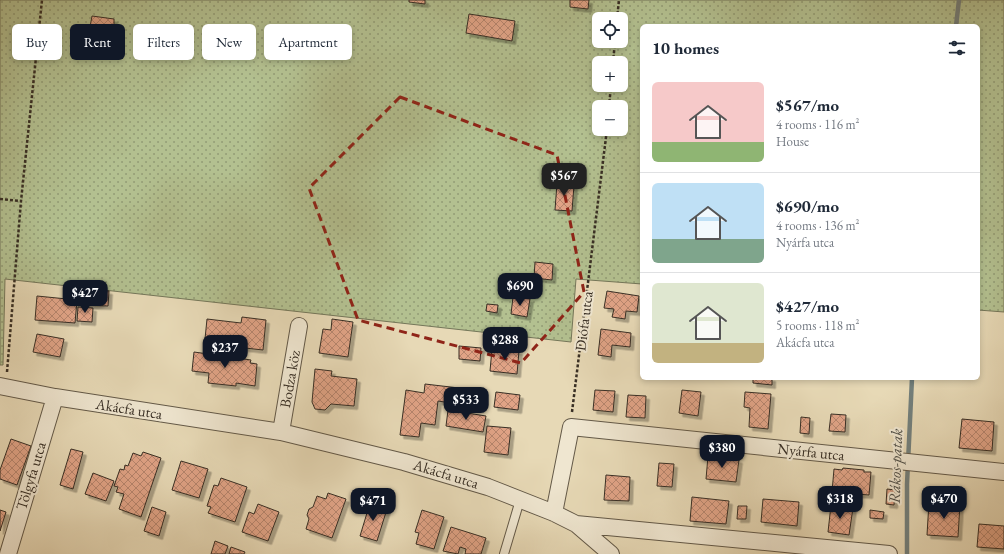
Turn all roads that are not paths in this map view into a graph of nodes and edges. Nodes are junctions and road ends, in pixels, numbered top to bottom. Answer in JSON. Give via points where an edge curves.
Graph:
{"nodes":[{"id":1,"x":299,"y":326,"type":"dead end"},
{"id":2,"x":3,"y":386,"type":"edge"},
{"id":3,"x":55,"y":397,"type":"junction"},
{"id":4,"x":281,"y":432,"type":"junction"},
{"id":5,"x":1004,"y":472,"type":"edge"},
{"id":6,"x":520,"y":500,"type":"junction"},
{"id":7,"x":554,"y":513,"type":"junction"},
{"id":8,"x":576,"y":524,"type":"junction"},
{"id":9,"x":8,"y":554,"type":"edge"},
{"id":10,"x":504,"y":554,"type":"edge"},
{"id":11,"x":611,"y":554,"type":"edge"},
{"id":12,"x":889,"y":554,"type":"edge"}],
"edges":[{"from":1,"to":4,"type":"street","name":"Bodza köz"},
{"from":2,"to":3,"type":"street","name":"Akácfa utca"},
{"from":3,"to":4,"type":"street","name":"Akácfa utca"},
{"from":3,"to":9,"type":"street","name":"Tölgyfa utca"},
{"from":4,"to":6,"type":"street","name":"Akácfa utca","via":[[404,462],[488,487]]},
{"from":5,"to":7,"type":"street","name":"Nyárfa utca","via":[[571,427]]},
{"from":6,"to":7,"type":"street","name":"Akácfa utca"},
{"from":6,"to":10,"type":"lane"},
{"from":7,"to":8,"type":"street","name":"Akácfa utca"},
{"from":8,"to":11,"type":"street"},
{"from":8,"to":12,"type":"street","name":"Akácfa utca"}]}
